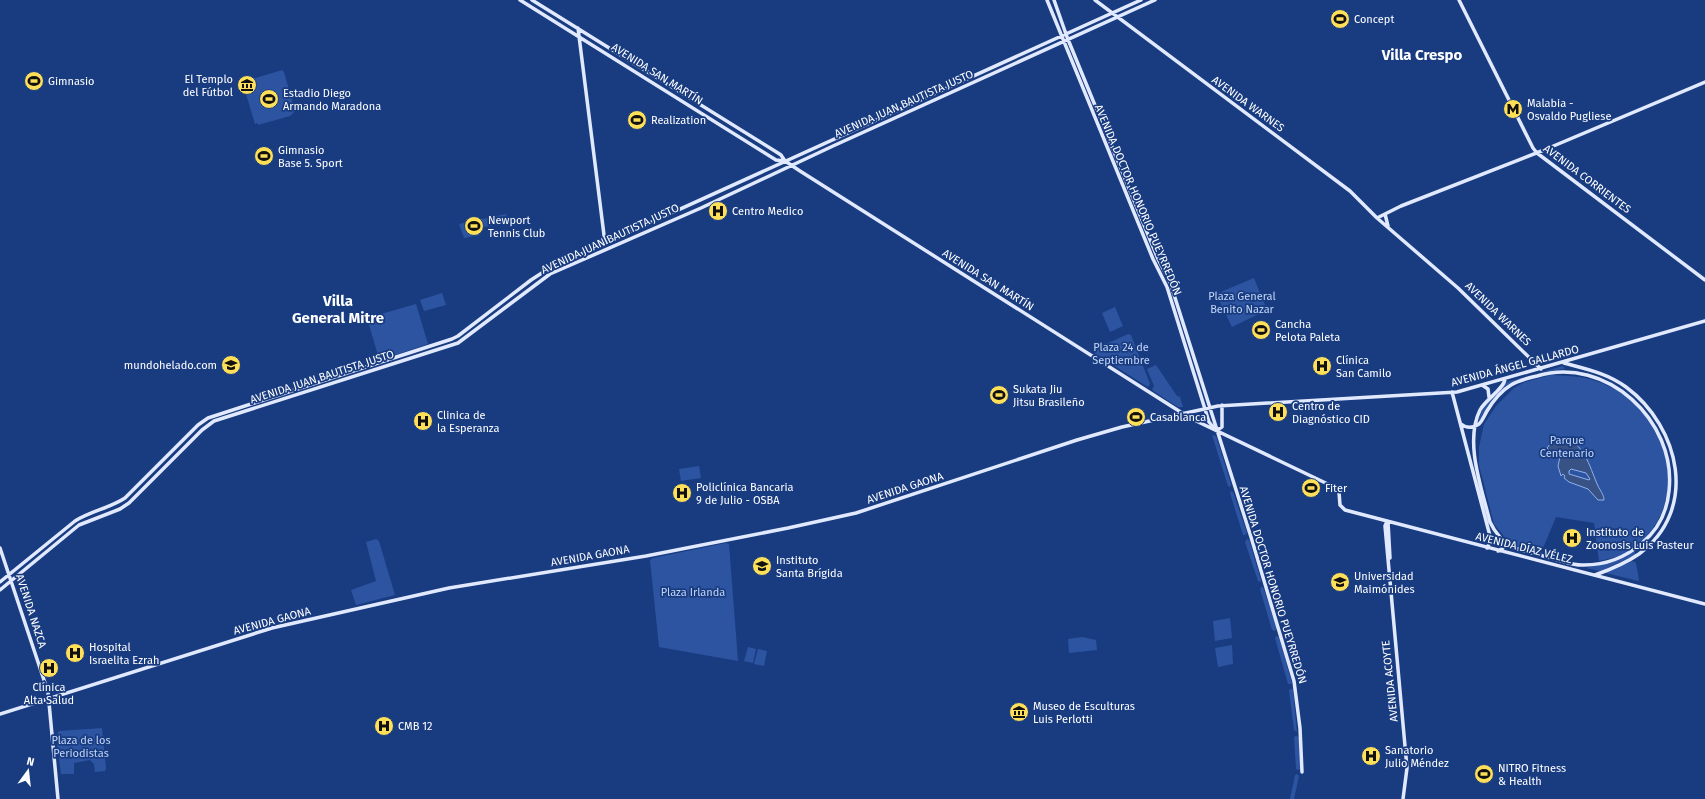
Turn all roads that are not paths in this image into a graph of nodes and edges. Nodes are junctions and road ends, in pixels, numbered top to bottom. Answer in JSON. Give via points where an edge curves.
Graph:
{"nodes":[{"id":1,"x":520,"y":0,"type":"edge"},
{"id":2,"x":532,"y":0,"type":"edge"},
{"id":3,"x":1046,"y":0,"type":"edge"},
{"id":4,"x":1054,"y":0,"type":"edge"},
{"id":5,"x":1095,"y":0,"type":"edge"},
{"id":6,"x":1141,"y":0,"type":"edge"},
{"id":7,"x":1155,"y":0,"type":"edge"},
{"id":8,"x":1459,"y":0,"type":"edge"},
{"id":9,"x":1112,"y":13,"type":"junction"},
{"id":10,"x":1059,"y":17,"type":"junction"},
{"id":11,"x":1117,"y":17,"type":"junction"},
{"id":12,"x":1054,"y":19,"type":"junction"},
{"id":13,"x":578,"y":28,"type":"junction"},
{"id":14,"x":1064,"y":35,"type":"junction"},
{"id":15,"x":579,"y":36,"type":"junction"},
{"id":16,"x":1066,"y":40,"type":"junction"},
{"id":17,"x":1705,"y":82,"type":"edge"},
{"id":18,"x":1537,"y":153,"type":"junction"},
{"id":19,"x":785,"y":162,"type":"junction"},
{"id":20,"x":791,"y":165,"type":"junction"},
{"id":21,"x":1385,"y":214,"type":"junction"},
{"id":22,"x":1377,"y":218,"type":"junction"},
{"id":23,"x":1388,"y":226,"type":"junction"},
{"id":24,"x":605,"y":243,"type":"junction"},
{"id":25,"x":1705,"y":280,"type":"edge"},
{"id":26,"x":1705,"y":321,"type":"edge"},
{"id":27,"x":1563,"y":363,"type":"junction"},
{"id":28,"x":1541,"y":369,"type":"junction"},
{"id":29,"x":1567,"y":371,"type":"junction"},
{"id":30,"x":1597,"y":371,"type":"junction"},
{"id":31,"x":1607,"y":376,"type":"junction"},
{"id":32,"x":1594,"y":377,"type":"junction"},
{"id":33,"x":1505,"y":379,"type":"junction"},
{"id":34,"x":1605,"y":381,"type":"junction"},
{"id":35,"x":1482,"y":385,"type":"junction"},
{"id":36,"x":1452,"y":392,"type":"junction"},
{"id":37,"x":1488,"y":398,"type":"junction"},
{"id":38,"x":1222,"y":405,"type":"junction"},
{"id":39,"x":1171,"y":406,"type":"junction"},
{"id":40,"x":1210,"y":407,"type":"junction"},
{"id":41,"x":1205,"y":408,"type":"junction"},
{"id":42,"x":1182,"y":413,"type":"junction"},
{"id":43,"x":1173,"y":415,"type":"junction"},
{"id":44,"x":1462,"y":424,"type":"junction"},
{"id":45,"x":1476,"y":426,"type":"junction"},
{"id":46,"x":1216,"y":430,"type":"junction"},
{"id":47,"x":1387,"y":521,"type":"junction"},
{"id":48,"x":1491,"y":540,"type":"junction"},
{"id":49,"x":1504,"y":540,"type":"junction"},
{"id":50,"x":0,"y":548,"type":"edge"},
{"id":51,"x":1487,"y":548,"type":"junction"},
{"id":52,"x":1497,"y":551,"type":"junction"},
{"id":53,"x":1524,"y":551,"type":"junction"},
{"id":54,"x":1528,"y":558,"type":"junction"},
{"id":55,"x":1585,"y":565,"type":"junction"},
{"id":56,"x":1578,"y":571,"type":"junction"},
{"id":57,"x":9,"y":574,"type":"junction"},
{"id":58,"x":1594,"y":575,"type":"junction"},
{"id":59,"x":11,"y":581,"type":"junction"},
{"id":60,"x":0,"y":582,"type":"edge"},
{"id":61,"x":0,"y":590,"type":"edge"},
{"id":62,"x":1705,"y":604,"type":"edge"},
{"id":63,"x":49,"y":699,"type":"junction"},
{"id":64,"x":0,"y":714,"type":"edge"},
{"id":65,"x":1302,"y":772,"type":"dead end"},
{"id":66,"x":58,"y":799,"type":"edge"},
{"id":67,"x":1403,"y":799,"type":"edge"}],
"edges":[{"from":1,"to":15,"type":"main road","name":"AVENIDA SAN MARTÍN"},
{"from":2,"to":13,"type":"main road","name":"AVENIDA SAN MARTÍN"},
{"from":3,"to":12,"type":"main road","name":"AVENIDA DOCTOR HONORIO PUEYRREDÓN"},
{"from":4,"to":10,"type":"main road","name":"AVENIDA DOCTOR HONORIO PUEYRREDÓN"},
{"from":5,"to":9,"type":"main road","name":"AVENIDA WARNES"},
{"from":6,"to":9,"type":"main road","name":"AVENIDA JUAN BAUTISTA JUSTO"},
{"from":7,"to":11,"type":"main road","name":"AVENIDA JUAN BAUTISTA JUSTO"},
{"from":8,"to":18,"type":"main road","name":"AVENIDA CORRIENTES"},
{"from":9,"to":11,"type":"main road","name":"AVENIDA WARNES"},
{"from":9,"to":14,"type":"main road","name":"AVENIDA JUAN BAUTISTA JUSTO"},
{"from":10,"to":12,"type":"main road","via":[[1056,16]]},
{"from":10,"to":14,"type":"main road","name":"AVENIDA DOCTOR HONORIO PUEYRREDÓN"},
{"from":11,"to":16,"type":"main road","name":"AVENIDA JUAN BAUTISTA JUSTO"},
{"from":11,"to":22,"type":"main road","name":"AVENIDA WARNES","via":[[1350,192]]},
{"from":12,"to":14,"type":"main road","name":"AVENIDA DOCTOR HONORIO PUEYRREDÓN"},
{"from":13,"to":15,"type":"main road"},
{"from":13,"to":19,"type":"main road","name":"AVENIDA SAN MARTÍN","via":[[781,155]]},
{"from":14,"to":16,"type":"main road","name":"AVENIDA DOCTOR HONORIO PUEYRREDÓN"},
{"from":14,"to":19,"type":"main road","name":"AVENIDA JUAN BAUTISTA JUSTO"},
{"from":15,"to":19,"type":"main road","name":"AVENIDA SAN MARTÍN","via":[[776,160]]},
{"from":15,"to":24,"type":"main road"},
{"from":16,"to":20,"type":"main road","name":"AVENIDA JUAN BAUTISTA JUSTO"},
{"from":16,"to":40,"type":"main road","name":"AVENIDA DOCTOR HONORIO PUEYRREDÓN","via":[[1170,282]]},
{"from":16,"to":41,"type":"main road","name":"AVENIDA DOCTOR HONORIO PUEYRREDÓN","via":[[1153,259],[1166,283]]},
{"from":17,"to":18,"type":"main road"},
{"from":18,"to":21,"type":"main road"},
{"from":18,"to":25,"type":"main road","name":"AVENIDA CORRIENTES"},
{"from":19,"to":20,"type":"main road","name":"AVENIDA SAN MARTÍN"},
{"from":19,"to":24,"type":"main road","name":"AVENIDA JUAN BAUTISTA JUSTO"},
{"from":20,"to":39,"type":"main road","name":"AVENIDA SAN MARTÍN"},
{"from":20,"to":59,"type":"main road","name":"AVENIDA JUAN BAUTISTA JUSTO","via":[[701,208],[550,274],[458,343],[210,424],[129,503],[79,525]]},
{"from":21,"to":22,"type":"main road"},
{"from":21,"to":23,"type":"main road"},
{"from":22,"to":23,"type":"main road","name":"AVENIDA WARNES"},
{"from":23,"to":28,"type":"main road","name":"AVENIDA WARNES","via":[[1474,303]]},
{"from":24,"to":57,"type":"main road","name":"AVENIDA JUAN BAUTISTA JUSTO","via":[[540,273],[452,339],[208,418],[125,498],[78,519]]},
{"from":26,"to":27,"type":"main road","name":"AVENIDA ÁNGEL GALLARDO"},
{"from":27,"to":28,"type":"main road","name":"AVENIDA ÁNGEL GALLARDO"},
{"from":27,"to":29,"type":"main road"},
{"from":27,"to":30,"type":"main road"},
{"from":28,"to":33,"type":"main road","name":"AVENIDA ÁNGEL GALLARDO"},
{"from":29,"to":32,"type":"main road"},
{"from":29,"to":45,"type":"main road","via":[[1547,373],[1514,383],[1497,398]]},
{"from":30,"to":31,"type":"main road"},
{"from":30,"to":32,"type":"main road","via":[[1597,376]]},
{"from":31,"to":34,"type":"main road"},
{"from":31,"to":58,"type":"main road","via":[[1637,396],[1662,426],[1672,453],[1676,491],[1668,519],[1655,538],[1632,559]]},
{"from":32,"to":34,"type":"main road"},
{"from":33,"to":35,"type":"main road","name":"AVENIDA ÁNGEL GALLARDO"},
{"from":33,"to":37,"type":"main road","via":[[1503,385]]},
{"from":34,"to":55,"type":"main road","via":[[1632,399],[1644,411],[1658,433],[1667,454],[1669,492],[1662,519],[1644,542],[1617,559]]},
{"from":35,"to":36,"type":"main road","name":"AVENIDA ÁNGEL GALLARDO"},
{"from":35,"to":37,"type":"main road","via":[[1489,390]]},
{"from":36,"to":38,"type":"main road","name":"AVENIDA ÁNGEL GALLARDO"},
{"from":36,"to":44,"type":"main road"},
{"from":37,"to":45,"type":"main road","via":[[1476,419]]},
{"from":38,"to":40,"type":"main road","name":"AVENIDA ÁNGEL GALLARDO"},
{"from":38,"to":46,"type":"main road","via":[[1222,427]]},
{"from":39,"to":42,"type":"main road","name":"AVENIDA SAN MARTÍN"},
{"from":39,"to":43,"type":"main road","via":[[1174,410]]},
{"from":40,"to":41,"type":"main road","name":"AVENIDA ÁNGEL GALLARDO"},
{"from":40,"to":46,"type":"main road","name":"AVENIDA DOCTOR HONORIO PUEYRREDÓN"},
{"from":41,"to":42,"type":"main road","name":"AVENIDA GAONA"},
{"from":41,"to":46,"type":"main road","name":"AVENIDA DOCTOR HONORIO PUEYRREDÓN","via":[[1209,422]]},
{"from":42,"to":43,"type":"main road","name":"AVENIDA GAONA"},
{"from":42,"to":46,"type":"main road"},
{"from":43,"to":63,"type":"main road","name":"AVENIDA GAONA","via":[[1077,440],[859,512],[646,556],[449,588],[272,628]]},
{"from":44,"to":45,"type":"main road","via":[[1467,427]]},
{"from":44,"to":48,"type":"main road"},
{"from":45,"to":49,"type":"main road","via":[[1475,461],[1490,522]]},
{"from":46,"to":47,"type":"main road","name":"AVENIDA DÍAZ VÉLEZ","via":[[1329,485],[1339,492],[1340,505],[1345,510]]},
{"from":46,"to":65,"type":"main road","name":"AVENIDA DOCTOR HONORIO PUEYRREDÓN","via":[[1294,681]]},
{"from":47,"to":51,"type":"main road","name":"AVENIDA DÍAZ VÉLEZ"},
{"from":47,"to":67,"type":"main road","name":"AVENIDA ACOYTE","via":[[1407,768]]},
{"from":48,"to":49,"type":"main road","via":[[1496,536]]},
{"from":48,"to":51,"type":"main road"},
{"from":49,"to":52,"type":"main road","via":[[1503,548]]},
{"from":49,"to":53,"type":"main road","name":"AVENIDA DÍAZ VÉLEZ","via":[[1512,548]]},
{"from":50,"to":57,"type":"main road","name":"AVENIDA NAZCA"},
{"from":51,"to":52,"type":"main road","name":"AVENIDA DÍAZ VÉLEZ"},
{"from":52,"to":54,"type":"main road","name":"AVENIDA DÍAZ VÉLEZ"},
{"from":53,"to":54,"type":"main road"},
{"from":53,"to":55,"type":"main road","name":"AVENIDA DÍAZ VÉLEZ","via":[[1576,565]]},
{"from":54,"to":56,"type":"main road","name":"AVENIDA DÍAZ VÉLEZ"},
{"from":55,"to":56,"type":"main road"},
{"from":56,"to":58,"type":"main road","name":"AVENIDA DÍAZ VÉLEZ"},
{"from":57,"to":59,"type":"main road","name":"AVENIDA NAZCA"},
{"from":57,"to":60,"type":"main road","name":"AVENIDA JUAN BAUTISTA JUSTO"},
{"from":58,"to":62,"type":"main road","name":"AVENIDA DÍAZ VÉLEZ"},
{"from":59,"to":61,"type":"main road","name":"AVENIDA JUAN BAUTISTA JUSTO"},
{"from":59,"to":63,"type":"main road","name":"AVENIDA NAZCA"},
{"from":63,"to":64,"type":"main road","name":"AVENIDA GAONA"},
{"from":63,"to":66,"type":"main road","name":"AVENIDA NAZCA"}]}
